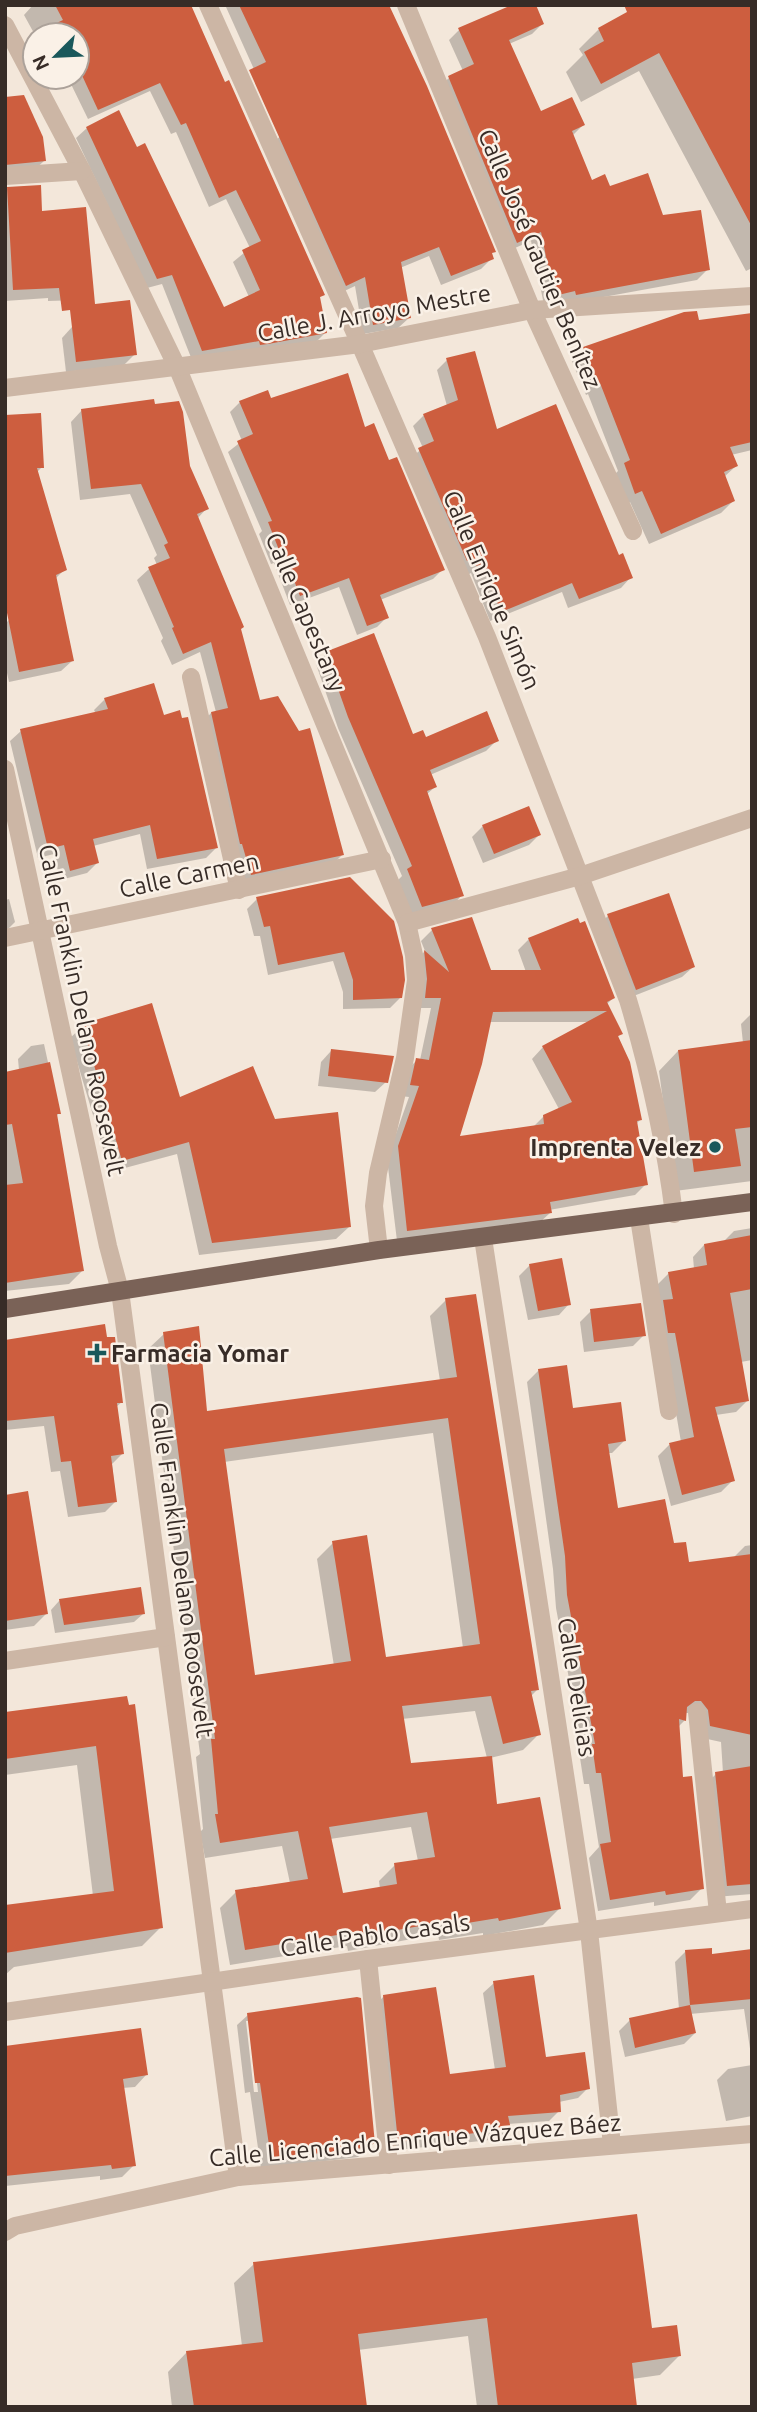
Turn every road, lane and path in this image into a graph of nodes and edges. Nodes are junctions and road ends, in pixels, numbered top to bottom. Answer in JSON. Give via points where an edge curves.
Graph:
{"nodes":[{"id":1,"x":208,"y":5,"type":"edge"},
{"id":2,"x":406,"y":5,"type":"edge"},
{"id":3,"x":5,"y":25,"type":"edge"},
{"id":4,"x":82,"y":171,"type":"junction"},
{"id":5,"x":5,"y":176,"type":"edge"},
{"id":6,"x":752,"y":296,"type":"edge"},
{"id":7,"x":532,"y":310,"type":"junction"},
{"id":8,"x":360,"y":344,"type":"junction"},
{"id":9,"x":177,"y":369,"type":"junction"},
{"id":10,"x":5,"y":388,"type":"edge"},
{"id":11,"x":633,"y":531,"type":"dead end"},
{"id":12,"x":191,"y":677,"type":"dead end"},
{"id":13,"x":5,"y":769,"type":"edge"},
{"id":14,"x":752,"y":818,"type":"edge"},
{"id":15,"x":382,"y":859,"type":"junction"},
{"id":16,"x":580,"y":876,"type":"junction"},
{"id":17,"x":239,"y":890,"type":"junction"},
{"id":18,"x":407,"y":922,"type":"junction"},
{"id":19,"x":41,"y":930,"type":"junction"},
{"id":20,"x":5,"y":938,"type":"edge"},
{"id":21,"x":752,"y":1202,"type":"edge"},
{"id":22,"x":674,"y":1214,"type":"junction"},
{"id":23,"x":639,"y":1218,"type":"junction"},
{"id":24,"x":484,"y":1238,"type":"junction"},
{"id":25,"x":379,"y":1250,"type":"junction"},
{"id":26,"x":120,"y":1292,"type":"junction"},
{"id":27,"x":5,"y":1310,"type":"edge"},
{"id":28,"x":670,"y":1411,"type":"dead end"},
{"id":29,"x":166,"y":1637,"type":"junction"},
{"id":30,"x":5,"y":1661,"type":"edge"},
{"id":31,"x":697,"y":1712,"type":"dead end"},
{"id":32,"x":752,"y":1909,"type":"edge"},
{"id":33,"x":718,"y":1913,"type":"junction"},
{"id":34,"x":589,"y":1931,"type":"junction"},
{"id":35,"x":368,"y":1959,"type":"junction"},
{"id":36,"x":213,"y":1983,"type":"junction"},
{"id":37,"x":5,"y":2012,"type":"edge"},
{"id":38,"x":752,"y":2134,"type":"edge"},
{"id":39,"x":612,"y":2145,"type":"junction"},
{"id":40,"x":389,"y":2165,"type":"junction"},
{"id":41,"x":238,"y":2177,"type":"junction"},
{"id":42,"x":5,"y":2232,"type":"edge"}],
"edges":[{"from":1,"to":8,"type":"street","name":"Calle Enrique Simón"},
{"from":2,"to":7,"type":"street","name":"Calle José Gautier Benítez"},
{"from":3,"to":4,"type":"street","name":"Calle Capestany"},
{"from":4,"to":5,"type":"street"},
{"from":4,"to":9,"type":"street","name":"Calle Capestany"},
{"from":6,"to":7,"type":"street","name":"Calle J. Arroyo Mestre"},
{"from":7,"to":8,"type":"street","name":"Calle J. Arroyo Mestre"},
{"from":7,"to":11,"type":"street","name":"Calle José Gautier Benítez"},
{"from":8,"to":9,"type":"street","name":"Calle J. Arroyo Mestre"},
{"from":8,"to":16,"type":"street","name":"Calle Enrique Simón","via":[[487,637]]},
{"from":9,"to":10,"type":"street","name":"Calle J. Arroyo Mestre"},
{"from":9,"to":15,"type":"street","name":"Calle Capestany"},
{"from":12,"to":17,"type":"street"},
{"from":13,"to":19,"type":"street","name":"Calle Franklin Delano Roosevelt"},
{"from":14,"to":16,"type":"street"},
{"from":15,"to":17,"type":"street","name":"Calle Carmen"},
{"from":15,"to":18,"type":"street","name":"Calle Capestany"},
{"from":16,"to":18,"type":"street"},
{"from":16,"to":22,"type":"street","name":"Calle Enrique Simón","via":[[646,1059]]},
{"from":17,"to":19,"type":"street","name":"Calle Carmen"},
{"from":18,"to":25,"type":"street","name":"Calle Capestany","via":[[416,980],[405,1058],[378,1173],[374,1206]]},
{"from":19,"to":20,"type":"street","name":"Calle Carmen"},
{"from":19,"to":26,"type":"street","name":"Calle Franklin Delano Roosevelt"},
{"from":21,"to":22,"type":"main road"},
{"from":22,"to":23,"type":"main road"},
{"from":23,"to":24,"type":"main road"},
{"from":23,"to":28,"type":"street"},
{"from":24,"to":25,"type":"main road"},
{"from":24,"to":34,"type":"street","name":"Calle Delicias"},
{"from":25,"to":26,"type":"main road"},
{"from":26,"to":27,"type":"main road"},
{"from":26,"to":29,"type":"street","name":"Calle Franklin Delano Roosevelt"},
{"from":29,"to":30,"type":"street"},
{"from":29,"to":36,"type":"street","name":"Calle Franklin Delano Roosevelt"},
{"from":31,"to":33,"type":"street"},
{"from":32,"to":33,"type":"street","name":"Calle Pablo Casals"},
{"from":33,"to":34,"type":"street","name":"Calle Pablo Casals"},
{"from":34,"to":35,"type":"street","name":"Calle Pablo Casals"},
{"from":34,"to":39,"type":"street","name":"Calle Delicias"},
{"from":35,"to":36,"type":"street","name":"Calle Pablo Casals"},
{"from":35,"to":40,"type":"street"},
{"from":36,"to":37,"type":"street","name":"Calle Pablo Casals"},
{"from":36,"to":41,"type":"street","name":"Calle Franklin Delano Roosevelt"},
{"from":38,"to":39,"type":"street","name":"Calle Licenciado Enrique Vázquez Báez"},
{"from":39,"to":40,"type":"street","name":"Calle Licenciado Enrique Vázquez Báez"},
{"from":40,"to":41,"type":"street","name":"Calle Licenciado Enrique Vázquez Báez"},
{"from":41,"to":42,"type":"street","name":"Calle Licenciado Enrique Vázquez Báez","via":[[15,2225]]}]}
